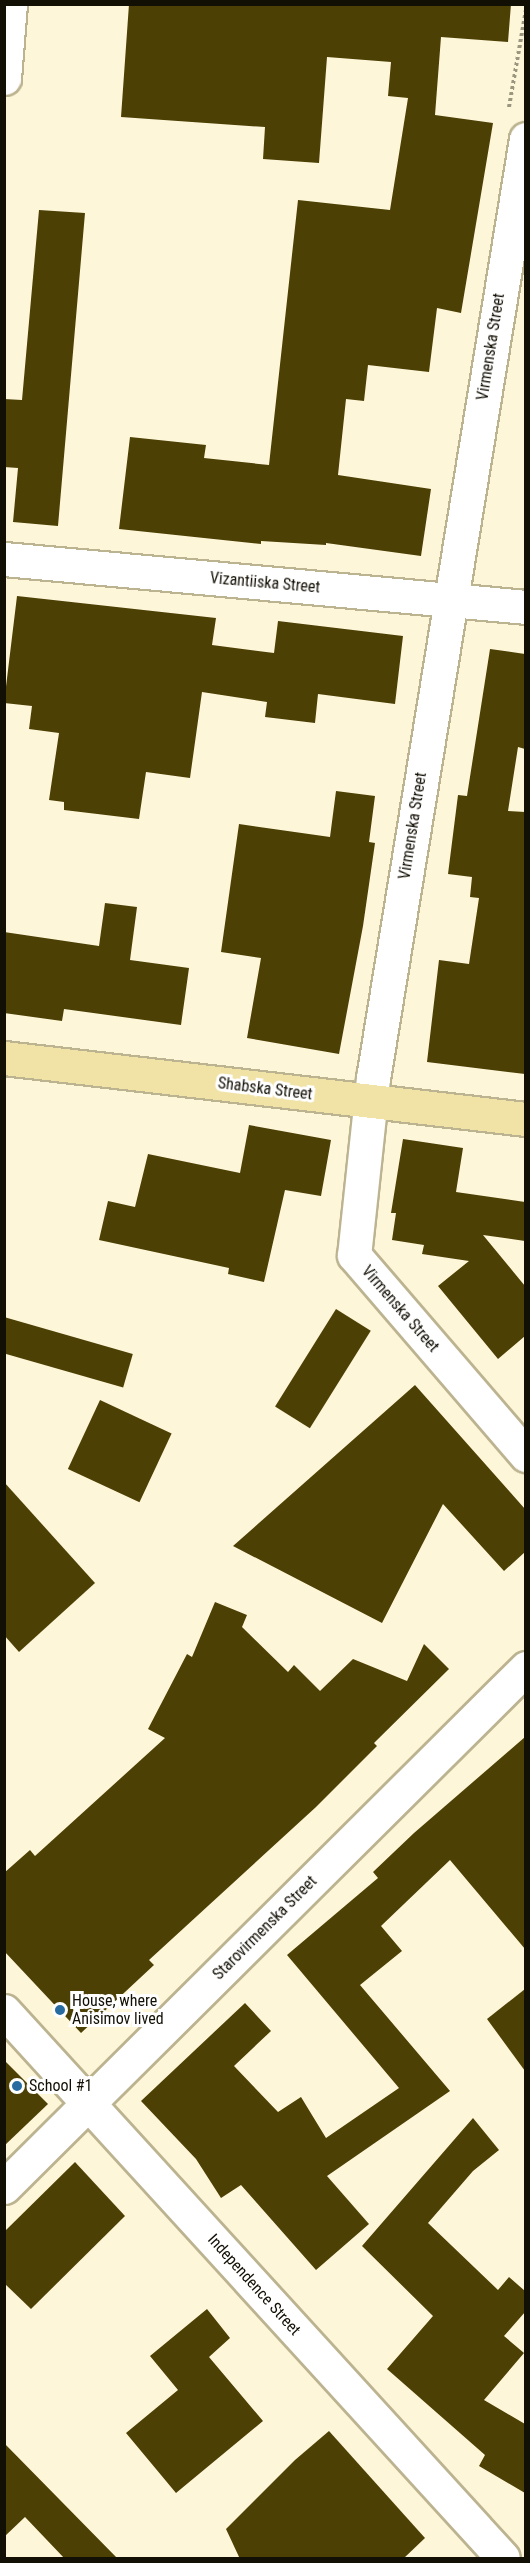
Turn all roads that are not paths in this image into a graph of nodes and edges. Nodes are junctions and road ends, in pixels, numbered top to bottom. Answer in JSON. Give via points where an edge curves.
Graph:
{"nodes":[{"id":1,"x":10,"y":4,"type":"edge"},
{"id":2,"x":4,"y":78,"type":"edge"},
{"id":3,"x":525,"y":139,"type":"edge"},
{"id":4,"x":4,"y":559,"type":"edge"},
{"id":5,"x":449,"y":601,"type":"junction"},
{"id":6,"x":525,"y":607,"type":"edge"},
{"id":7,"x":4,"y":1058,"type":"edge"},
{"id":8,"x":370,"y":1101,"type":"junction"},
{"id":9,"x":525,"y":1119,"type":"edge"},
{"id":10,"x":525,"y":1455,"type":"edge"},
{"id":11,"x":525,"y":1668,"type":"edge"},
{"id":12,"x":4,"y":2011,"type":"edge"},
{"id":13,"x":89,"y":2103,"type":"junction"},
{"id":14,"x":4,"y":2187,"type":"edge"},
{"id":15,"x":502,"y":2559,"type":"edge"}],
"edges":[{"from":1,"to":2,"type":"street"},
{"from":3,"to":5,"type":"street","name":"Virmenska Street"},
{"from":4,"to":5,"type":"street","name":"Vizantiiska Street"},
{"from":5,"to":6,"type":"street","name":"Vizantiiska Street"},
{"from":5,"to":8,"type":"street","name":"Virmenska Street"},
{"from":7,"to":8,"type":"main road","name":"Shabska Street"},
{"from":8,"to":9,"type":"main road","name":"Shabska Street"},
{"from":8,"to":10,"type":"street","name":"Virmenska Street","via":[[354,1255]]},
{"from":11,"to":13,"type":"street","name":"Starovirmenska Street"},
{"from":12,"to":13,"type":"street","name":"Independence Street"},
{"from":13,"to":14,"type":"street","name":"Starovirmenska Street"},
{"from":13,"to":15,"type":"street","name":"Independence Street"}]}
